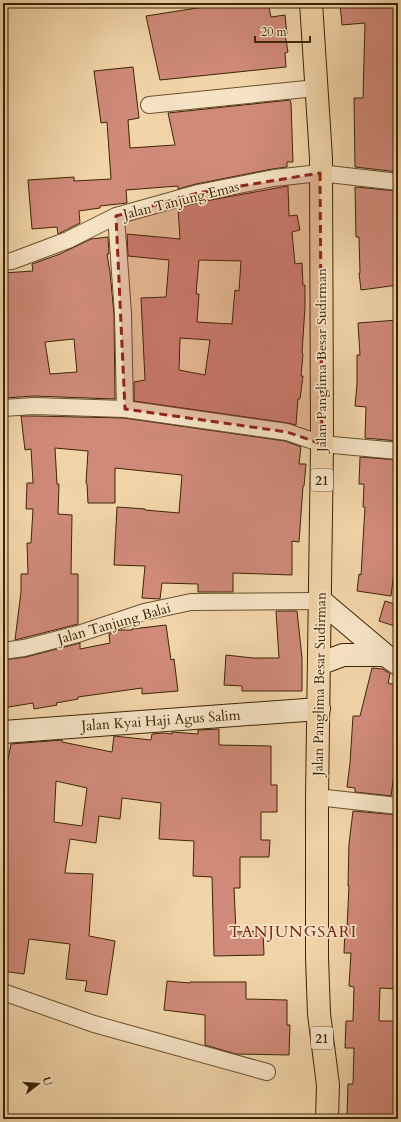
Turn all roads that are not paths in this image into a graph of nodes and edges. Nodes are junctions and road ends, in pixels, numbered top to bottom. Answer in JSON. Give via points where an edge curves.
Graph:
{"nodes":[{"id":1,"x":311,"y":3,"type":"edge"},
{"id":2,"x":316,"y":88,"type":"junction"},
{"id":3,"x":149,"y":105,"type":"dead end"},
{"id":4,"x":320,"y":173,"type":"junction"},
{"id":5,"x":398,"y":182,"type":"edge"},
{"id":6,"x":116,"y":216,"type":"junction"},
{"id":7,"x":3,"y":262,"type":"edge"},
{"id":8,"x":3,"y":408,"type":"edge"},
{"id":9,"x":125,"y":409,"type":"junction"},
{"id":10,"x":322,"y":444,"type":"junction"},
{"id":11,"x":398,"y":451,"type":"edge"},
{"id":12,"x":321,"y":601,"type":"junction"},
{"id":13,"x":3,"y":651,"type":"edge"},
{"id":14,"x":391,"y":660,"type":"edge"},
{"id":15,"x":320,"y":664,"type":"junction"},
{"id":16,"x":319,"y":709,"type":"junction"},
{"id":17,"x":3,"y":732,"type":"edge"},
{"id":18,"x":317,"y":796,"type":"junction"},
{"id":19,"x":398,"y":806,"type":"edge"},
{"id":20,"x":3,"y":992,"type":"edge"},
{"id":21,"x":267,"y":1072,"type":"dead end"},
{"id":22,"x":327,"y":1119,"type":"edge"}],
"edges":[{"from":1,"to":2,"type":"highway","name":"Jalan Panglima Besar Sudirman","number":"21"},
{"from":2,"to":3,"type":"street"},
{"from":2,"to":4,"type":"highway","name":"Jalan Panglima Besar Sudirman","number":"21"},
{"from":4,"to":5,"type":"street","name":"Jalan Tanjung Emas"},
{"from":4,"to":6,"type":"street","name":"Jalan Tanjung Emas","via":[[274,178],[198,193]]},
{"from":4,"to":10,"type":"highway","name":"Jalan Panglima Besar Sudirman","number":"21"},
{"from":6,"to":7,"type":"street","name":"Jalan Tanjung Emas","via":[[68,240]]},
{"from":6,"to":9,"type":"street","via":[[123,314]]},
{"from":8,"to":9,"type":"street","via":[[34,406]]},
{"from":9,"to":10,"type":"street","via":[[287,432]]},
{"from":10,"to":11,"type":"street"},
{"from":10,"to":12,"type":"highway","name":"Jalan Panglima Besar Sudirman","number":"21"},
{"from":12,"to":13,"type":"street","name":"Jalan Tanjung Balai","via":[[191,602],[144,612],[78,634]]},
{"from":12,"to":14,"type":"street"},
{"from":12,"to":15,"type":"highway","name":"Jalan Panglima Besar Sudirman","number":"21"},
{"from":14,"to":15,"type":"street","via":[[343,655]]},
{"from":15,"to":16,"type":"highway","name":"Jalan Panglima Besar Sudirman","number":"21"},
{"from":16,"to":17,"type":"street","name":"Jalan Kyai Haji Agus Salim"},
{"from":16,"to":18,"type":"highway","name":"Jalan Panglima Besar Sudirman","number":"21"},
{"from":18,"to":19,"type":"street"},
{"from":18,"to":22,"type":"highway","name":"Jalan Panglima Besar Sudirman","number":"21","via":[[317,957],[319,1014],[328,1085]]},
{"from":20,"to":21,"type":"street","via":[[94,1024]]}]}
